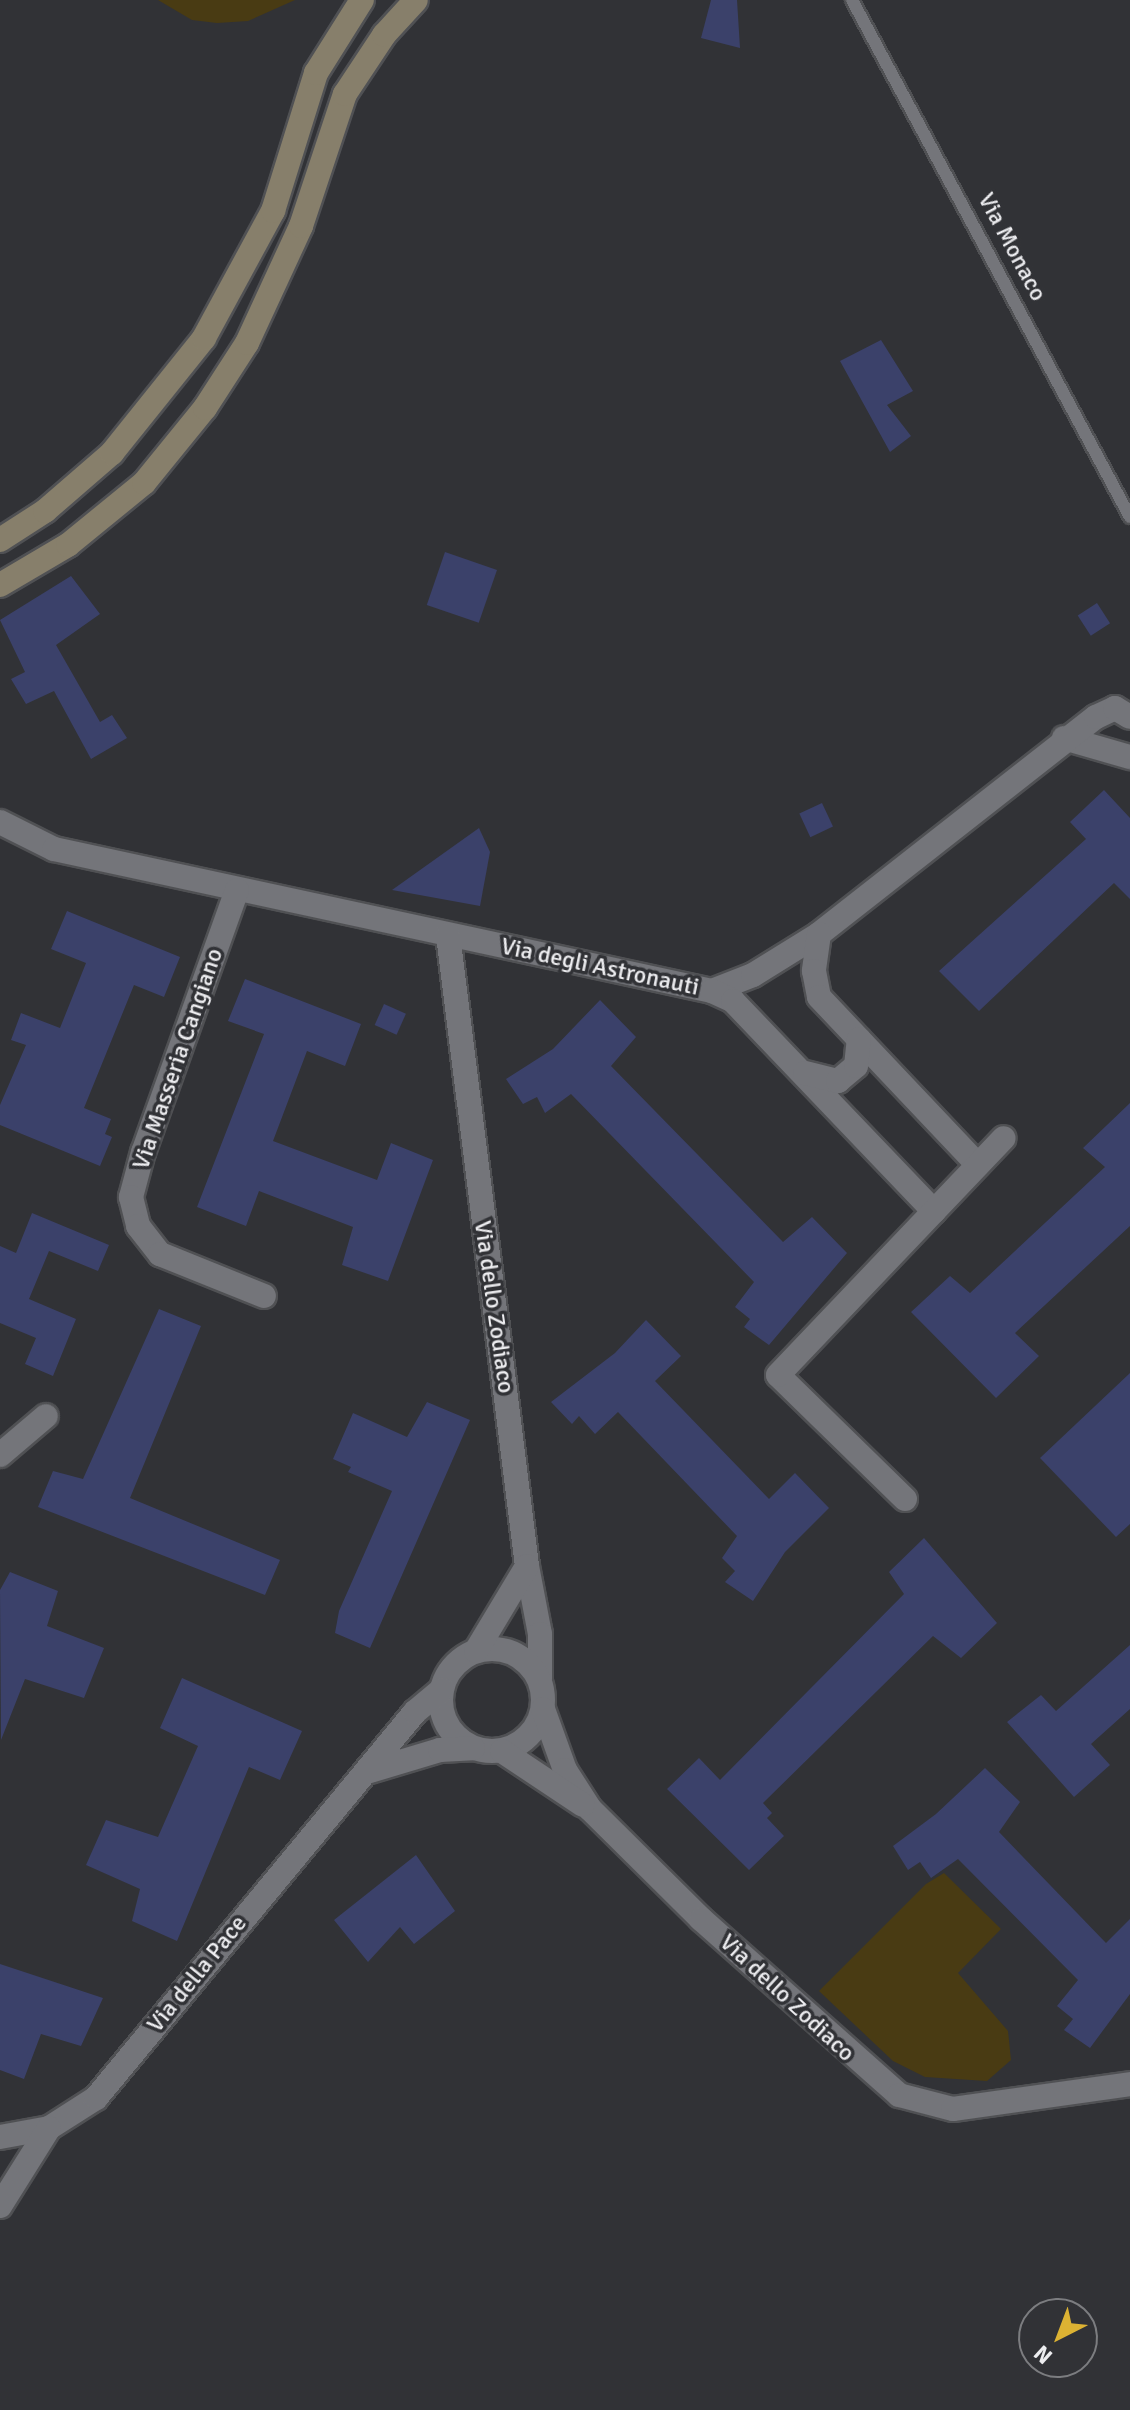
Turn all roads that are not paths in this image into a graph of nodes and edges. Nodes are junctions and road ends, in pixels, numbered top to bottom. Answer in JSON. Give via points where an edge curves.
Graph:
{"nodes":[{"id":1,"x":362,"y":0,"type":"edge"},
{"id":2,"x":416,"y":0,"type":"edge"},
{"id":3,"x":852,"y":0,"type":"edge"},
{"id":4,"x":1130,"y":517,"type":"edge"},
{"id":5,"x":0,"y":540,"type":"edge"},
{"id":6,"x":0,"y":585,"type":"edge"},
{"id":7,"x":1125,"y":708,"type":"edge"},
{"id":8,"x":1064,"y":738,"type":"junction"},
{"id":9,"x":1130,"y":757,"type":"edge"},
{"id":10,"x":0,"y":822,"type":"edge"},
{"id":11,"x":237,"y":890,"type":"junction"},
{"id":12,"x":819,"y":934,"type":"junction"},
{"id":13,"x":448,"y":935,"type":"junction"},
{"id":14,"x":712,"y":991,"type":"junction"},
{"id":15,"x":859,"y":1039,"type":"junction"},
{"id":16,"x":803,"y":1072,"type":"junction"},
{"id":17,"x":1004,"y":1138,"type":"dead end"},
{"id":18,"x":978,"y":1165,"type":"junction"},
{"id":19,"x":934,"y":1211,"type":"junction"},
{"id":20,"x":264,"y":1296,"type":"dead end"},
{"id":21,"x":46,"y":1416,"type":"dead end"},
{"id":22,"x":0,"y":1455,"type":"edge"},
{"id":23,"x":905,"y":1499,"type":"dead end"},
{"id":24,"x":527,"y":1566,"type":"junction"},
{"id":25,"x":476,"y":1651,"type":"junction"},
{"id":26,"x":540,"y":1679,"type":"junction"},
{"id":27,"x":442,"y":1689,"type":"junction"},
{"id":28,"x":543,"y":1709,"type":"junction"},
{"id":29,"x":473,"y":1748,"type":"junction"},
{"id":30,"x":502,"y":1751,"type":"junction"},
{"id":31,"x":370,"y":1771,"type":"junction"},
{"id":32,"x":590,"y":1809,"type":"junction"},
{"id":33,"x":1130,"y":2084,"type":"edge"},
{"id":34,"x":49,"y":2128,"type":"junction"},
{"id":35,"x":0,"y":2137,"type":"edge"},
{"id":36,"x":0,"y":2206,"type":"edge"}],
"edges":[{"from":1,"to":5,"type":"main road","via":[[316,73],[273,211],[212,327],[112,453],[45,511]]},
{"from":2,"to":6,"type":"main road","via":[[384,35],[345,94],[301,226],[247,343],[205,408],[144,483],[68,545]]},
{"from":3,"to":4,"type":"lane","name":"Via Monaco"},
{"from":7,"to":8,"type":"street","name":"Via degli Astronauti"},
{"from":8,"to":9,"type":"street"},
{"from":8,"to":12,"type":"street","name":"Via degli Astronauti"},
{"from":10,"to":11,"type":"street","name":"Via degli Astronauti","via":[[54,849]]},
{"from":11,"to":13,"type":"street","name":"Via degli Astronauti"},
{"from":11,"to":20,"type":"street","name":"Via Masseria Cangiano","via":[[131,1197],[138,1226],[160,1254]]},
{"from":12,"to":14,"type":"street","name":"Via degli Astronauti","via":[[753,975]]},
{"from":12,"to":15,"type":"street","via":[[814,971],[819,997]]},
{"from":13,"to":14,"type":"street","name":"Via degli Astronauti"},
{"from":13,"to":24,"type":"street","name":"Via dello Zodiaco"},
{"from":14,"to":16,"type":"street","via":[[733,1001]]},
{"from":15,"to":16,"type":"street","via":[[856,1066],[838,1081]]},
{"from":15,"to":18,"type":"street"},
{"from":16,"to":19,"type":"street"},
{"from":17,"to":18,"type":"street"},
{"from":18,"to":19,"type":"street"},
{"from":19,"to":23,"type":"street","via":[[778,1375]]},
{"from":21,"to":22,"type":"street"},
{"from":24,"to":25,"type":"street","name":"Via della Pace"},
{"from":24,"to":26,"type":"street","name":"Via dello Zodiaco","via":[[540,1634]]},
{"from":25,"to":26,"type":"street","via":[[491,1648],[520,1656]]},
{"from":25,"to":27,"type":"street","name":"Via della Pace","via":[[454,1666]]},
{"from":26,"to":28,"type":"street"},
{"from":27,"to":29,"type":"street","via":[[444,1718],[451,1731]]},
{"from":27,"to":31,"type":"street","name":"Via della Pace","via":[[415,1712]]},
{"from":28,"to":30,"type":"street","via":[[529,1737]]},
{"from":28,"to":32,"type":"street","name":"Via dello Zodiaco","via":[[565,1770]]},
{"from":29,"to":30,"type":"street"},
{"from":29,"to":31,"type":"street","via":[[440,1750]]},
{"from":30,"to":32,"type":"street"},
{"from":31,"to":34,"type":"street","name":"Via della Pace","via":[[96,2098]]},
{"from":32,"to":33,"type":"street","name":"Via dello Zodiaco","via":[[701,1919],[899,2095],[953,2109]]},
{"from":34,"to":35,"type":"street","name":"Via della Pace"},
{"from":34,"to":36,"type":"street"}]}
